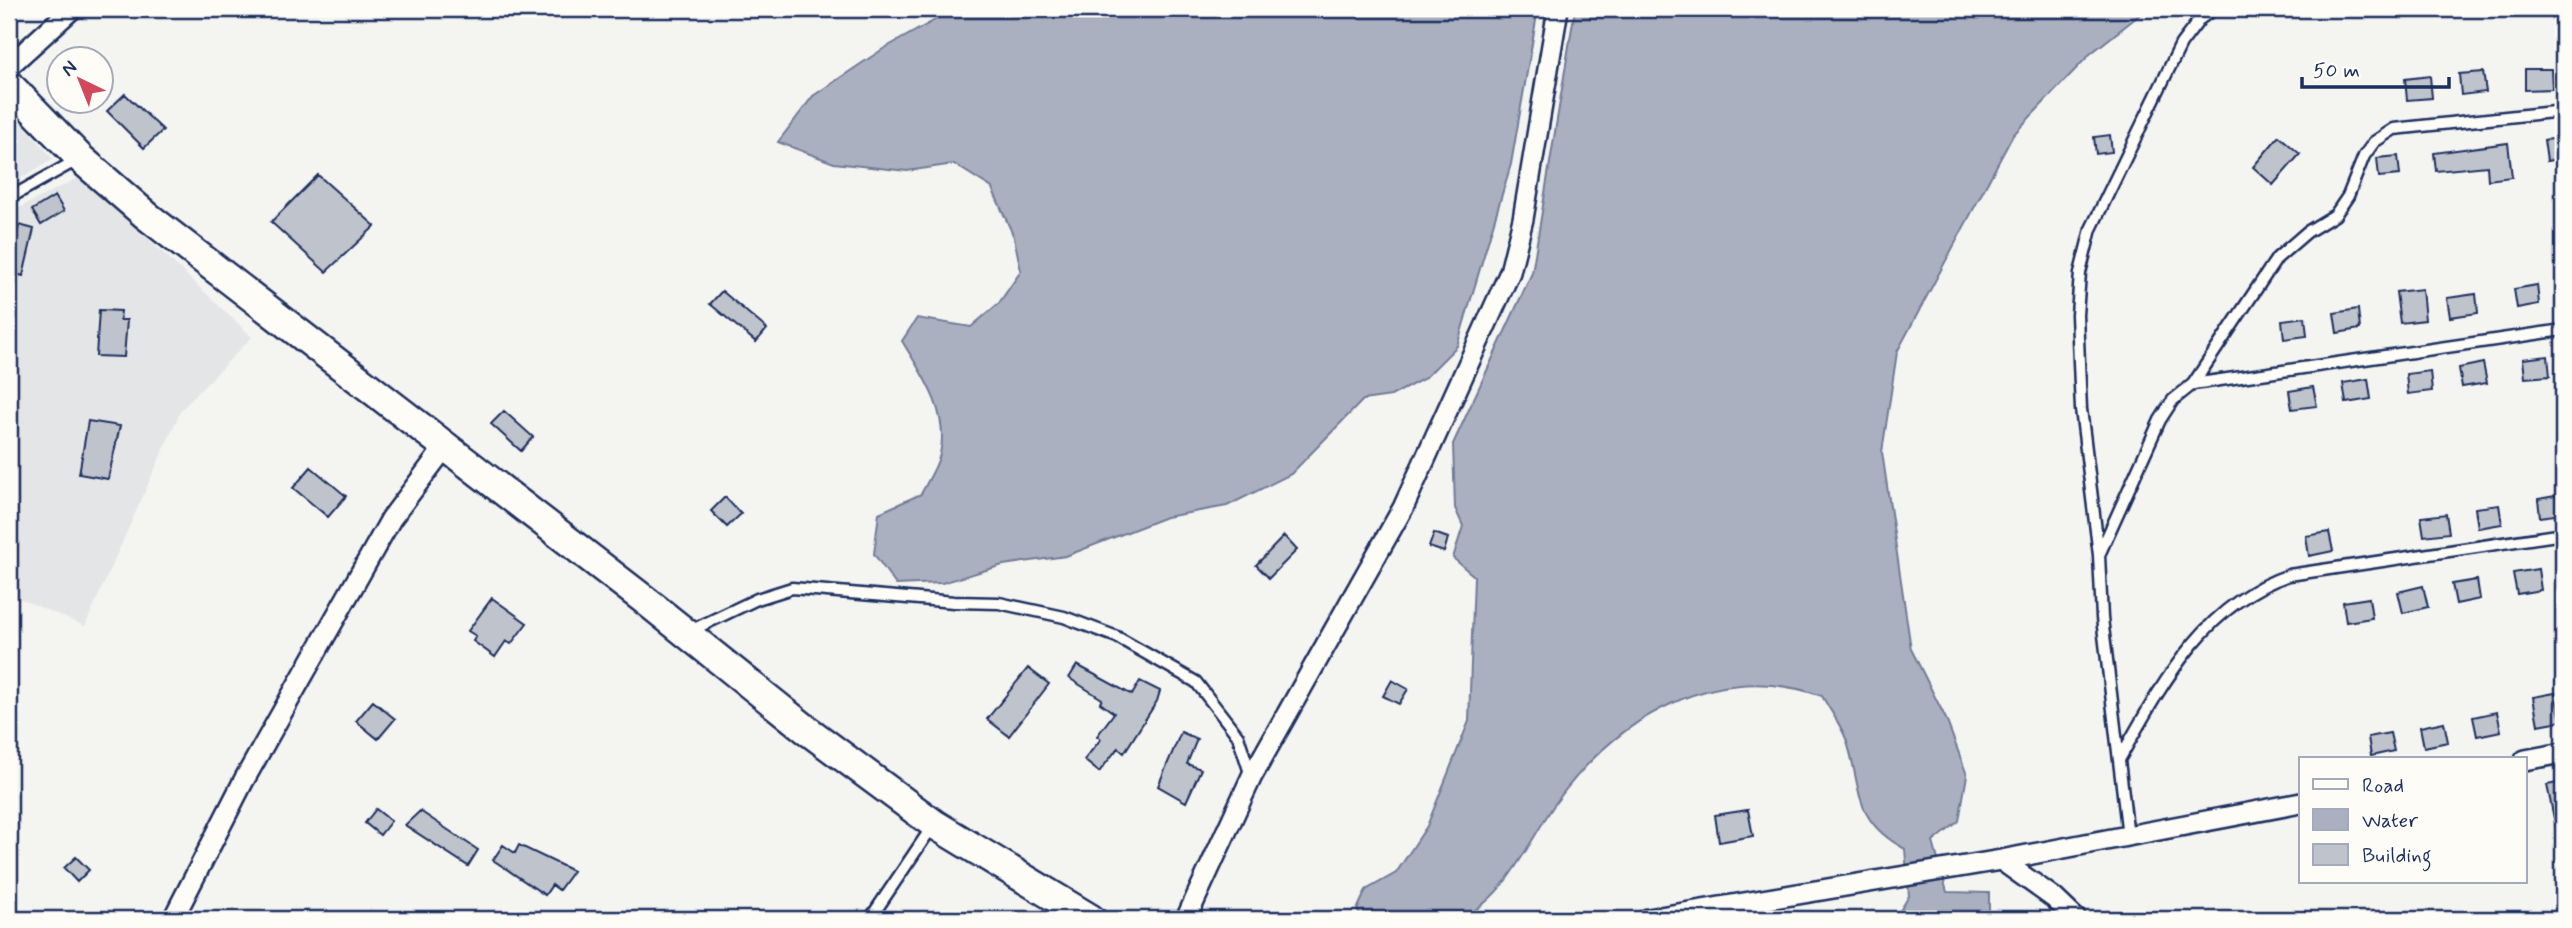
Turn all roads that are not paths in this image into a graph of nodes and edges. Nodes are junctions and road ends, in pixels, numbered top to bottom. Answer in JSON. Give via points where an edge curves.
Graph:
{"nodes":[{"id":1,"x":72,"y":9,"type":"edge"},
{"id":2,"x":1558,"y":9,"type":"edge"},
{"id":3,"x":2214,"y":9,"type":"edge"},
{"id":4,"x":9,"y":66,"type":"edge"},
{"id":5,"x":9,"y":85,"type":"edge"},
{"id":6,"x":2563,"y":111,"type":"edge"},
{"id":7,"x":80,"y":158,"type":"junction"},
{"id":8,"x":9,"y":198,"type":"edge"},
{"id":9,"x":2563,"y":330,"type":"edge"},
{"id":10,"x":2193,"y":384,"type":"junction"},
{"id":11,"x":445,"y":447,"type":"junction"},
{"id":12,"x":2563,"y":534,"type":"edge"},
{"id":13,"x":2099,"y":555,"type":"junction"},
{"id":14,"x":686,"y":633,"type":"junction"},
{"id":15,"x":2563,"y":753,"type":"edge"},
{"id":16,"x":2526,"y":760,"type":"edge"},
{"id":17,"x":2119,"y":761,"type":"junction"},
{"id":18,"x":1252,"y":776,"type":"junction"},
{"id":19,"x":2299,"y":803,"type":"edge"},
{"id":20,"x":934,"y":824,"type":"junction"},
{"id":21,"x":2128,"y":836,"type":"junction"},
{"id":22,"x":2001,"y":860,"type":"junction"},
{"id":23,"x":173,"y":919,"type":"edge"},
{"id":24,"x":870,"y":919,"type":"edge"},
{"id":25,"x":1091,"y":919,"type":"edge"},
{"id":26,"x":1186,"y":919,"type":"edge"},
{"id":27,"x":1648,"y":919,"type":"edge"},
{"id":28,"x":2076,"y":919,"type":"edge"}],
"edges":[{"from":1,"to":4,"type":"street"},
{"from":2,"to":18,"type":"street","via":[[1510,272],[1404,508]]},
{"from":3,"to":13,"type":"lane","via":[[2181,44],[2091,229],[2080,273],[2081,410]]},
{"from":5,"to":7,"type":"main road"},
{"from":6,"to":10,"type":"lane","via":[[2394,129],[2374,142],[2335,215],[2277,258]]},
{"from":7,"to":8,"type":"lane"},
{"from":7,"to":11,"type":"main road","via":[[147,216]]},
{"from":9,"to":10,"type":"lane"},
{"from":10,"to":13,"type":"lane","via":[[2173,400],[2160,420]]},
{"from":11,"to":14,"type":"main road"},
{"from":11,"to":23,"type":"street","via":[[391,519],[244,780]]},
{"from":12,"to":17,"type":"lane","via":[[2288,575],[2259,585],[2211,623],[2173,668]]},
{"from":13,"to":17,"type":"lane"},
{"from":14,"to":18,"type":"lane","via":[[757,599],[792,588],[999,603],[1064,617],[1117,637],[1196,682],[1238,736]]},
{"from":14,"to":20,"type":"main road"},
{"from":15,"to":16,"type":"street"},
{"from":17,"to":21,"type":"lane"},
{"from":18,"to":26,"type":"street"},
{"from":19,"to":21,"type":"street"},
{"from":20,"to":24,"type":"lane"},
{"from":20,"to":25,"type":"main road"},
{"from":21,"to":22,"type":"street"},
{"from":22,"to":27,"type":"street"},
{"from":22,"to":28,"type":"street"}]}
